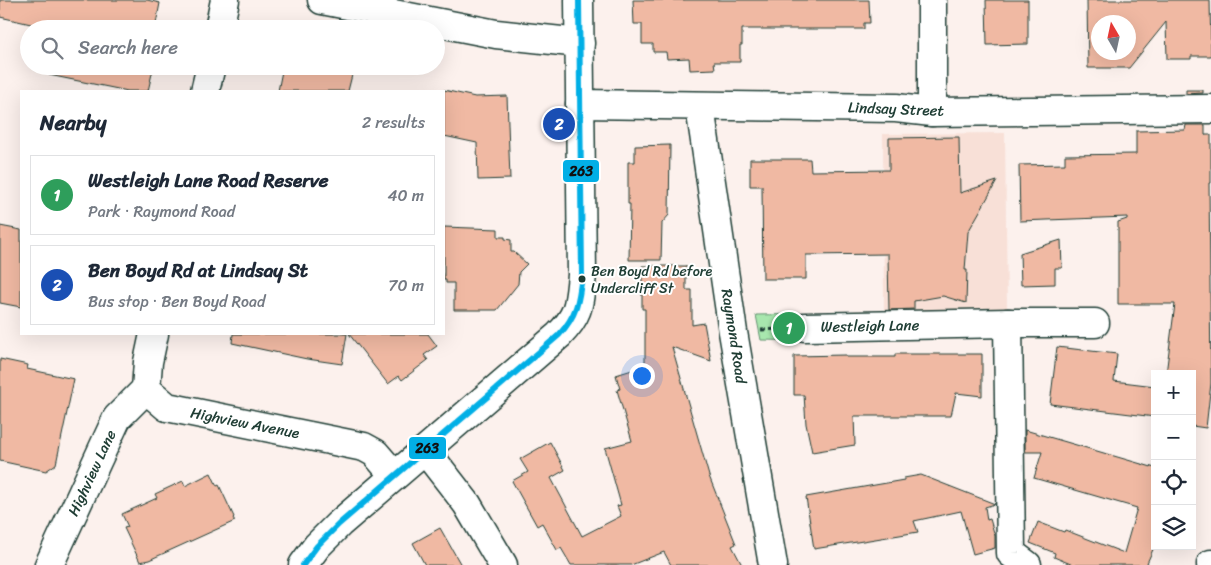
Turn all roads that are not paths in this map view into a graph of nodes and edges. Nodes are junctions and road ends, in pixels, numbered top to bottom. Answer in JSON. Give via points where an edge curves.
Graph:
{"nodes":[{"id":1,"x":225,"y":0,"type":"edge"},
{"id":2,"x":322,"y":0,"type":"edge"},
{"id":3,"x":579,"y":0,"type":"edge"},
{"id":4,"x":932,"y":0,"type":"edge"},
{"id":5,"x":221,"y":20,"type":"edge"},
{"id":6,"x":424,"y":20,"type":"edge"},
{"id":7,"x":445,"y":24,"type":"edge"},
{"id":8,"x":580,"y":43,"type":"junction"},
{"id":9,"x":209,"y":75,"type":"edge"},
{"id":10,"x":205,"y":90,"type":"edge"},
{"id":11,"x":580,"y":104,"type":"junction"},
{"id":12,"x":700,"y":106,"type":"junction"},
{"id":13,"x":1211,"y":109,"type":"edge"},
{"id":14,"x":932,"y":112,"type":"junction"},
{"id":15,"x":1008,"y":323,"type":"junction"},
{"id":16,"x":1095,"y":323,"type":"dead end"},
{"id":17,"x":805,"y":327,"type":"road end"},
{"id":18,"x":154,"y":335,"type":"edge"},
{"id":19,"x":146,"y":389,"type":"junction"},
{"id":20,"x":425,"y":450,"type":"junction"},
{"id":21,"x":394,"y":475,"type":"junction"},
{"id":22,"x":49,"y":565,"type":"edge"},
{"id":23,"x":304,"y":565,"type":"edge"},
{"id":24,"x":503,"y":565,"type":"edge"},
{"id":25,"x":773,"y":565,"type":"edge"},
{"id":26,"x":1027,"y":565,"type":"edge"}],
"edges":[{"from":1,"to":5,"type":"street"},
{"from":2,"to":6,"type":"street"},
{"from":3,"to":8,"type":"street"},
{"from":4,"to":14,"type":"street"},
{"from":7,"to":8,"type":"street","via":[[496,34]]},
{"from":8,"to":11,"type":"street"},
{"from":9,"to":10,"type":"street"},
{"from":11,"to":12,"type":"street","name":"Lindsay Street"},
{"from":11,"to":20,"type":"street","via":[[582,275],[578,309],[559,335]]},
{"from":12,"to":14,"type":"street","name":"Lindsay Street","via":[[896,108]]},
{"from":12,"to":25,"type":"street","name":"Raymond Road","via":[[733,332]]},
{"from":13,"to":14,"type":"street","name":"Lindsay Street"},
{"from":15,"to":16,"type":"street","name":"Westleigh Lane"},
{"from":15,"to":17,"type":"street","name":"Westleigh Lane"},
{"from":15,"to":26,"type":"street","via":[[1011,552]]},
{"from":18,"to":19,"type":"street"},
{"from":19,"to":21,"type":"street","name":"Highview Avenue","via":[[167,407],[364,447],[375,453]]},
{"from":19,"to":22,"type":"street","name":"Highview Lane","via":[[118,418]]},
{"from":20,"to":21,"type":"street"},
{"from":20,"to":24,"type":"street","via":[[467,504]]},
{"from":21,"to":23,"type":"street","via":[[317,546]]}]}
